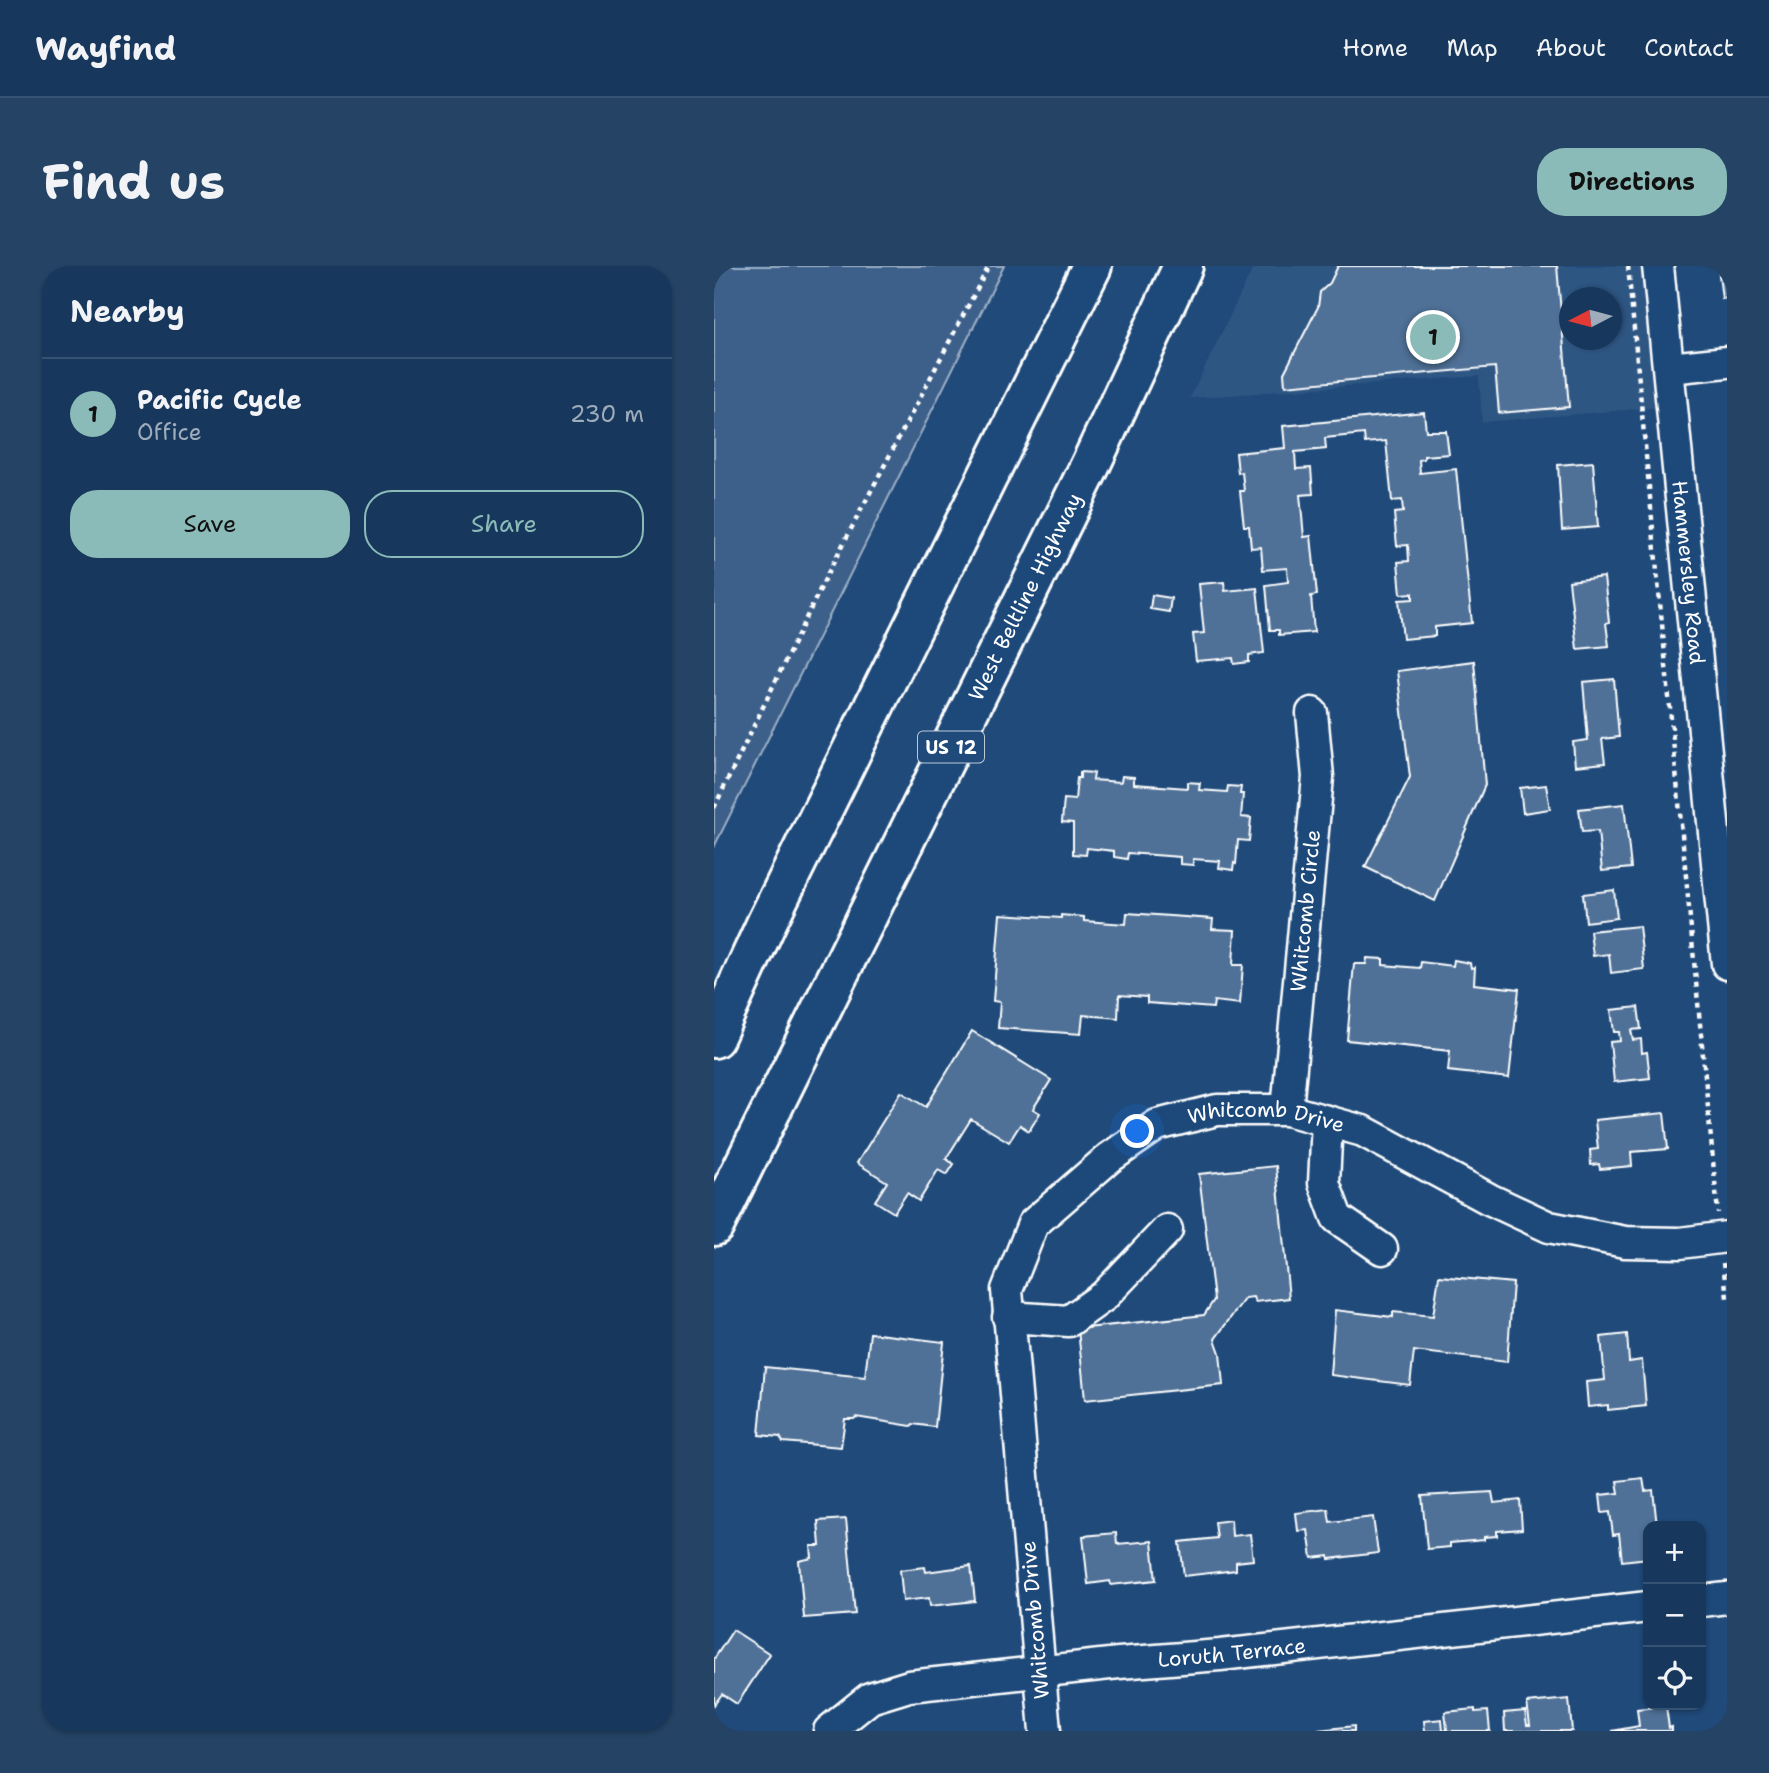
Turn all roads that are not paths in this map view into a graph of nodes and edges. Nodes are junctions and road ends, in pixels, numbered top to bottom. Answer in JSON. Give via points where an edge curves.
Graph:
{"nodes":[{"id":1,"x":1092,"y":266,"type":"edge"},
{"id":2,"x":1183,"y":266,"type":"edge"},
{"id":3,"x":1658,"y":266,"type":"edge"},
{"id":4,"x":1727,"y":362,"type":"edge"},
{"id":5,"x":1669,"y":368,"type":"junction"},
{"id":6,"x":1311,"y":713,"type":"dead end"},
{"id":7,"x":1727,"y":964,"type":"edge"},
{"id":8,"x":714,"y":1038,"type":"edge"},
{"id":9,"x":1287,"y":1110,"type":"junction"},
{"id":10,"x":1327,"y":1121,"type":"junction"},
{"id":11,"x":714,"y":1226,"type":"edge"},
{"id":12,"x":1167,"y":1230,"type":"dead end"},
{"id":13,"x":1724,"y":1238,"type":"edge"},
{"id":14,"x":1382,"y":1249,"type":"dead end"},
{"id":15,"x":1008,"y":1317,"type":"junction"},
{"id":16,"x":1727,"y":1598,"type":"edge"},
{"id":17,"x":1706,"y":1600,"type":"edge"},
{"id":18,"x":1643,"y":1608,"type":"edge"},
{"id":19,"x":1040,"y":1672,"type":"junction"},
{"id":20,"x":829,"y":1731,"type":"edge"},
{"id":21,"x":1045,"y":1731,"type":"edge"}],
"edges":[{"from":1,"to":8,"type":"highway"},
{"from":2,"to":11,"type":"highway","name":"West Beltline Highway","number":"US 12","via":[[1090,466]]},
{"from":3,"to":5,"type":"street","name":"Hammersley Road"},
{"from":4,"to":5,"type":"street"},
{"from":5,"to":7,"type":"street","name":"Hammersley Road"},
{"from":6,"to":9,"type":"street","name":"Whitcomb Circle","via":[[1318,777]]},
{"from":9,"to":10,"type":"street","name":"Whitcomb Drive"},
{"from":9,"to":15,"type":"street","name":"Whitcomb Drive","via":[[1217,1110],[1157,1125],[1109,1158],[1033,1224],[1007,1290]]},
{"from":10,"to":13,"type":"street","name":"Whitcomb Drive","via":[[1363,1131],[1549,1227],[1625,1242]]},
{"from":10,"to":14,"type":"street","via":[[1324,1184],[1337,1218]]},
{"from":12,"to":15,"type":"street","via":[[1104,1296],[1069,1321]]},
{"from":15,"to":19,"type":"street","name":"Whitcomb Drive"},
{"from":16,"to":17,"type":"street"},
{"from":18,"to":19,"type":"street","name":"Loruth Terrace"},
{"from":19,"to":20,"type":"street","name":"Loruth Terrace","via":[[909,1686],[870,1698]]},
{"from":19,"to":21,"type":"street","name":"Whitcomb Drive"}]}
